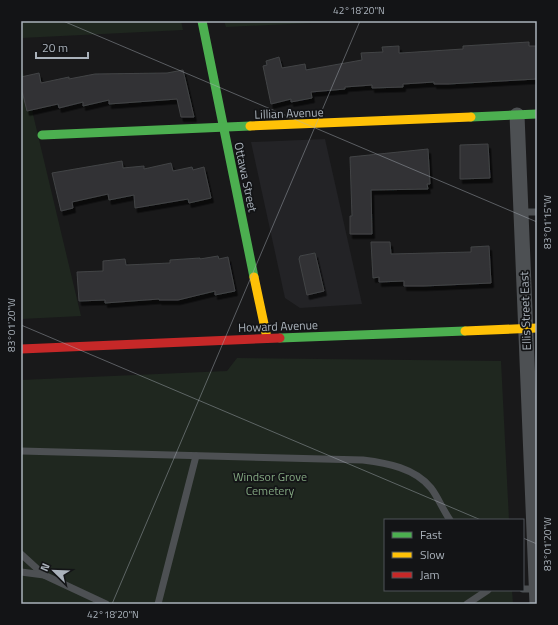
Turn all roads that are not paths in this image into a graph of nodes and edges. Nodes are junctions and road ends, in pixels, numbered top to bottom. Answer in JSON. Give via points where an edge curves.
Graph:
{"nodes":[{"id":1,"x":202,"y":21,"type":"edge"},
{"id":2,"x":537,"y":114,"type":"edge"},
{"id":3,"x":517,"y":115,"type":"junction"},
{"id":4,"x":224,"y":128,"type":"junction"},
{"id":5,"x":42,"y":135,"type":"dead end"},
{"id":6,"x":520,"y":212,"type":"junction"},
{"id":7,"x":537,"y":212,"type":"edge"},
{"id":8,"x":531,"y":329,"type":"edge"},
{"id":9,"x":267,"y":338,"type":"junction"},
{"id":10,"x":21,"y":349,"type":"edge"},
{"id":11,"x":21,"y":451,"type":"edge"},
{"id":12,"x":196,"y":456,"type":"junction"},
{"id":13,"x":449,"y":519,"type":"edge"},
{"id":14,"x":21,"y":554,"type":"edge"},
{"id":15,"x":21,"y":572,"type":"edge"},
{"id":16,"x":44,"y":575,"type":"junction"},
{"id":17,"x":530,"y":589,"type":"edge"},
{"id":18,"x":486,"y":591,"type":"edge"},
{"id":19,"x":106,"y":604,"type":"edge"},
{"id":20,"x":158,"y":604,"type":"edge"},
{"id":21,"x":467,"y":604,"type":"edge"},
{"id":22,"x":537,"y":604,"type":"edge"}],
"edges":[{"from":1,"to":4,"type":"street","name":"Ottawa Street"},
{"from":2,"to":3,"type":"street","name":"Lillian Avenue"},
{"from":3,"to":4,"type":"street","name":"Lillian Avenue"},
{"from":3,"to":6,"type":"street","name":"Ellis Street East"},
{"from":4,"to":5,"type":"street","name":"Lillian Avenue"},
{"from":4,"to":9,"type":"street","name":"Ottawa Street"},
{"from":6,"to":7,"type":"lane"},
{"from":6,"to":8,"type":"street","name":"Ellis Street East"},
{"from":8,"to":9,"type":"street","name":"Howard Avenue"},
{"from":8,"to":17,"type":"street","name":"Ellis Street East"},
{"from":9,"to":10,"type":"street","name":"Howard Avenue"},
{"from":11,"to":12,"type":"lane"},
{"from":12,"to":13,"type":"lane","via":[[384,462],[418,476],[431,487]]},
{"from":12,"to":20,"type":"lane"},
{"from":14,"to":16,"type":"lane"},
{"from":15,"to":16,"type":"lane"},
{"from":16,"to":19,"type":"lane"},
{"from":17,"to":22,"type":"street","name":"Ellis Street East"},
{"from":18,"to":21,"type":"lane"}]}
